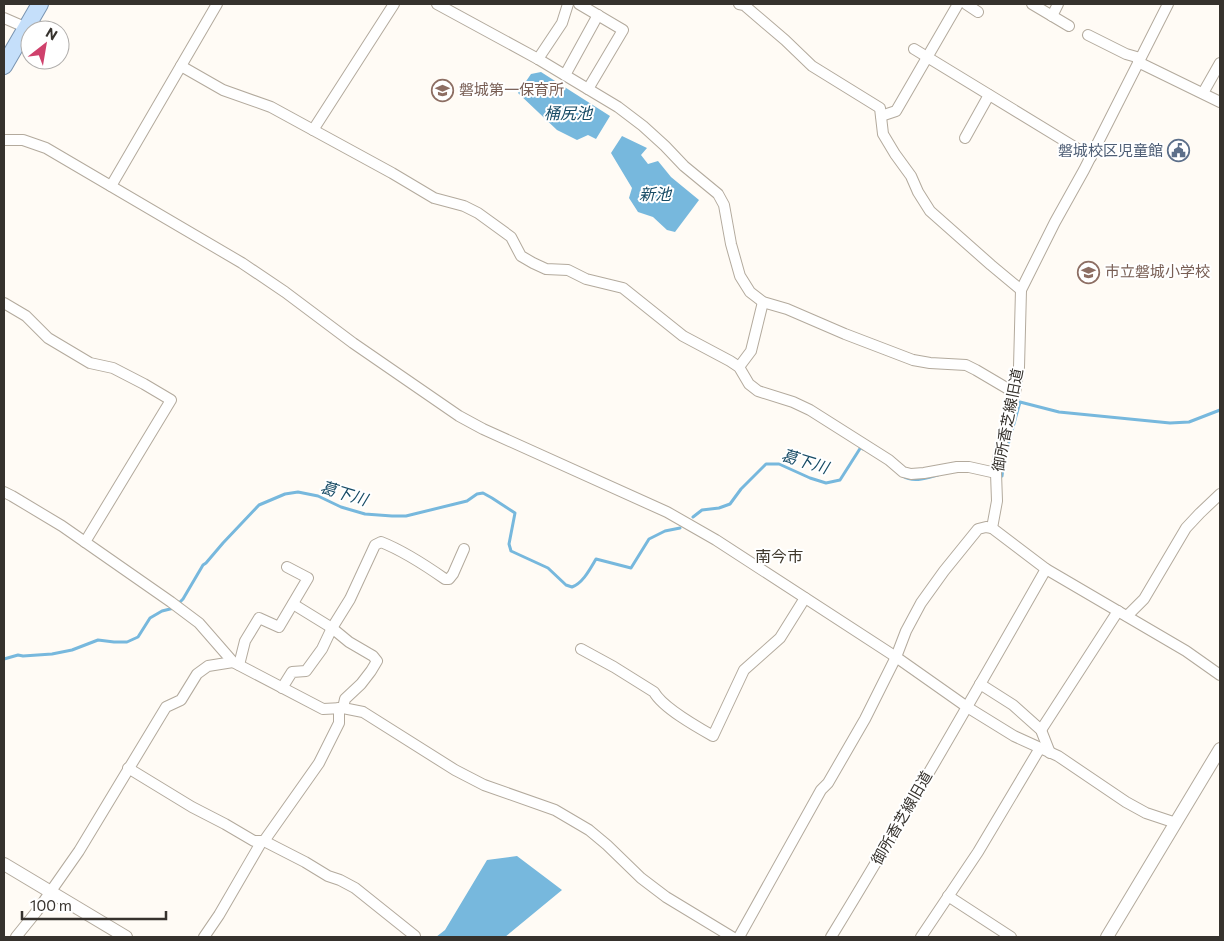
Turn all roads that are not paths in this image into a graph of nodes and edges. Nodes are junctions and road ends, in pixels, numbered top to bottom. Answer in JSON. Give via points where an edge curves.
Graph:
{"nodes":[{"id":1,"x":40,"y":4,"type":"edge"},
{"id":2,"x":217,"y":4,"type":"edge"},
{"id":3,"x":394,"y":4,"type":"edge"},
{"id":4,"x":437,"y":4,"type":"edge"},
{"id":5,"x":568,"y":4,"type":"edge"},
{"id":6,"x":579,"y":4,"type":"edge"},
{"id":7,"x":739,"y":4,"type":"edge"},
{"id":8,"x":958,"y":4,"type":"edge"},
{"id":9,"x":966,"y":4,"type":"edge"},
{"id":10,"x":1032,"y":4,"type":"edge"},
{"id":11,"x":1058,"y":4,"type":"edge"},
{"id":12,"x":1168,"y":4,"type":"edge"},
{"id":13,"x":978,"y":12,"type":"dead end"},
{"id":14,"x":598,"y":15,"type":"junction"},
{"id":15,"x":1052,"y":16,"type":"junction"},
{"id":16,"x":4,"y":18,"type":"edge"},
{"id":17,"x":31,"y":20,"type":"edge"},
{"id":18,"x":20,"y":25,"type":"edge"},
{"id":19,"x":1069,"y":26,"type":"dead end"},
{"id":20,"x":1088,"y":35,"type":"dead end"},
{"id":21,"x":20,"y":40,"type":"edge"},
{"id":22,"x":914,"y":49,"type":"dead end"},
{"id":23,"x":927,"y":57,"type":"junction"},
{"id":24,"x":538,"y":59,"type":"junction"},
{"id":25,"x":1139,"y":60,"type":"junction"},
{"id":26,"x":1220,"y":63,"type":"edge"},
{"id":27,"x":4,"y":66,"type":"edge"},
{"id":28,"x":181,"y":66,"type":"junction"},
{"id":29,"x":565,"y":75,"type":"junction"},
{"id":30,"x":588,"y":89,"type":"junction"},
{"id":31,"x":1203,"y":93,"type":"junction"},
{"id":32,"x":989,"y":95,"type":"junction"},
{"id":33,"x":1220,"y":102,"type":"edge"},
{"id":34,"x":881,"y":116,"type":"junction"},
{"id":35,"x":313,"y":130,"type":"junction"},
{"id":36,"x":966,"y":138,"type":"dead end"},
{"id":37,"x":4,"y":140,"type":"edge"},
{"id":38,"x":1090,"y":157,"type":"junction"},
{"id":39,"x":111,"y":186,"type":"junction"},
{"id":40,"x":1021,"y":290,"type":"junction"},
{"id":41,"x":763,"y":302,"type":"junction"},
{"id":42,"x":4,"y":303,"type":"edge"},
{"id":43,"x":739,"y":367,"type":"junction"},
{"id":44,"x":1015,"y":393,"type":"junction"},
{"id":45,"x":996,"y":472,"type":"junction"},
{"id":46,"x":4,"y":492,"type":"edge"},
{"id":47,"x":1220,"y":494,"type":"edge"},
{"id":48,"x":992,"y":528,"type":"junction"},
{"id":49,"x":85,"y":542,"type":"junction"},
{"id":50,"x":464,"y":549,"type":"dead end"},
{"id":51,"x":287,"y":567,"type":"dead end"},
{"id":52,"x":1046,"y":568,"type":"junction"},
{"id":53,"x":805,"y":598,"type":"junction"},
{"id":54,"x":293,"y":604,"type":"junction"},
{"id":55,"x":1123,"y":613,"type":"junction"},
{"id":56,"x":332,"y":628,"type":"junction"},
{"id":57,"x":581,"y":649,"type":"dead end"},
{"id":58,"x":896,"y":657,"type":"junction"},
{"id":59,"x":236,"y":663,"type":"junction"},
{"id":60,"x":1220,"y":675,"type":"edge"},
{"id":61,"x":980,"y":684,"type":"junction"},
{"id":62,"x":282,"y":688,"type":"junction"},
{"id":63,"x":968,"y":707,"type":"junction"},
{"id":64,"x":341,"y":708,"type":"junction"},
{"id":65,"x":1041,"y":730,"type":"junction"},
{"id":66,"x":1040,"y":748,"type":"junction"},
{"id":67,"x":1220,"y":748,"type":"edge"},
{"id":68,"x":1050,"y":753,"type":"junction"},
{"id":69,"x":128,"y":768,"type":"junction"},
{"id":70,"x":1176,"y":823,"type":"junction"},
{"id":71,"x":263,"y":841,"type":"junction"},
{"id":72,"x":4,"y":864,"type":"edge"},
{"id":73,"x":50,"y":891,"type":"junction"},
{"id":74,"x":948,"y":896,"type":"junction"},
{"id":75,"x":415,"y":936,"type":"dead end"},
{"id":76,"x":16,"y":937,"type":"edge"},
{"id":77,"x":126,"y":937,"type":"edge"},
{"id":78,"x":204,"y":937,"type":"edge"},
{"id":79,"x":732,"y":937,"type":"edge"},
{"id":80,"x":739,"y":937,"type":"edge"},
{"id":81,"x":831,"y":937,"type":"edge"},
{"id":82,"x":921,"y":937,"type":"edge"},
{"id":83,"x":1011,"y":937,"type":"edge"},
{"id":84,"x":1107,"y":937,"type":"edge"}],
"edges":[{"from":1,"to":17,"type":"main road"},
{"from":2,"to":28,"type":"street"},
{"from":3,"to":35,"type":"street"},
{"from":4,"to":24,"type":"street"},
{"from":5,"to":24,"type":"street","via":[[562,23]]},
{"from":6,"to":14,"type":"street"},
{"from":7,"to":34,"type":"street","via":[[812,66],[880,108]]},
{"from":8,"to":23,"type":"street"},
{"from":9,"to":13,"type":"street"},
{"from":10,"to":15,"type":"street"},
{"from":11,"to":15,"type":"street"},
{"from":12,"to":25,"type":"street","name":"御所香芝線旧道"},
{"from":14,"to":29,"type":"street"},
{"from":14,"to":30,"type":"street","via":[[623,30]]},
{"from":15,"to":19,"type":"street"},
{"from":16,"to":18,"type":"street"},
{"from":20,"to":25,"type":"street"},
{"from":21,"to":27,"type":"main road"},
{"from":22,"to":23,"type":"street"},
{"from":23,"to":32,"type":"street"},
{"from":23,"to":34,"type":"street","via":[[896,111]]},
{"from":24,"to":29,"type":"street"},
{"from":25,"to":31,"type":"street"},
{"from":25,"to":38,"type":"street","name":"御所香芝線旧道"},
{"from":26,"to":31,"type":"street"},
{"from":28,"to":35,"type":"street","via":[[223,90],[271,107]]},
{"from":28,"to":39,"type":"street"},
{"from":29,"to":30,"type":"street"},
{"from":30,"to":41,"type":"street","via":[[643,126],[718,194],[724,205],[740,276],[750,292]]},
{"from":31,"to":33,"type":"street"},
{"from":32,"to":36,"type":"street"},
{"from":32,"to":38,"type":"street"},
{"from":34,"to":40,"type":"street","via":[[883,134],[930,211]]},
{"from":35,"to":43,"type":"street","via":[[434,198],[478,213],[511,237],[522,256],[546,270],[568,270],[586,279],[623,288],[683,336]]},
{"from":37,"to":39,"type":"street","via":[[23,140],[46,148]]},
{"from":38,"to":40,"type":"street","name":"御所香芝線旧道"},
{"from":39,"to":53,"type":"street","via":[[242,263],[459,416],[667,512]]},
{"from":40,"to":44,"type":"street","name":"御所香芝線旧道"},
{"from":41,"to":43,"type":"street","via":[[751,351]]},
{"from":41,"to":44,"type":"street","via":[[913,360],[966,366]]},
{"from":42,"to":49,"type":"street","via":[[26,316],[48,338],[90,362],[112,368],[171,400]]},
{"from":43,"to":45,"type":"street","via":[[748,384],[758,391],[810,410],[903,472],[924,473],[957,466]]},
{"from":44,"to":45,"type":"street","name":"御所香芝線旧道"},
{"from":45,"to":48,"type":"street","name":"御所香芝線旧道","via":[[997,501]]},
{"from":46,"to":49,"type":"street"},
{"from":47,"to":55,"type":"street","via":[[1186,528],[1144,599]]},
{"from":48,"to":52,"type":"street"},
{"from":48,"to":58,"type":"street","via":[[978,529],[944,571],[921,603]]},
{"from":49,"to":59,"type":"street","via":[[198,623]]},
{"from":50,"to":56,"type":"street","via":[[453,574],[445,579],[388,545],[381,542],[375,545],[350,599]]},
{"from":51,"to":54,"type":"street","via":[[308,578]]},
{"from":52,"to":55,"type":"street"},
{"from":52,"to":61,"type":"street","name":"御所香芝線旧道"},
{"from":53,"to":57,"type":"street","via":[[780,638],[744,670],[713,736],[658,699],[654,692]]},
{"from":53,"to":58,"type":"street"},
{"from":54,"to":56,"type":"street"},
{"from":54,"to":59,"type":"street","via":[[279,627],[259,618]]},
{"from":55,"to":60,"type":"street"},
{"from":55,"to":65,"type":"street"},
{"from":56,"to":62,"type":"street","via":[[306,671],[292,672]]},
{"from":56,"to":64,"type":"street","via":[[377,660]]},
{"from":58,"to":63,"type":"street"},
{"from":58,"to":80,"type":"street","via":[[865,719],[821,790]]},
{"from":59,"to":62,"type":"street"},
{"from":59,"to":69,"type":"street","via":[[208,666],[197,674],[181,700],[166,707]]},
{"from":61,"to":63,"type":"street","name":"御所香芝線旧道"},
{"from":61,"to":65,"type":"street"},
{"from":62,"to":64,"type":"street","via":[[322,709]]},
{"from":63,"to":66,"type":"street"},
{"from":63,"to":81,"type":"street","name":"御所香芝線旧道"},
{"from":64,"to":71,"type":"street","via":[[338,723],[319,763]]},
{"from":64,"to":79,"type":"street","via":[[363,712],[484,785],[555,810],[595,835],[666,897]]},
{"from":65,"to":68,"type":"street"},
{"from":66,"to":68,"type":"street"},
{"from":66,"to":74,"type":"street"},
{"from":67,"to":70,"type":"street"},
{"from":68,"to":70,"type":"street","via":[[1126,802]]},
{"from":69,"to":71,"type":"street","via":[[254,841]]},
{"from":69,"to":73,"type":"street","via":[[79,851]]},
{"from":70,"to":84,"type":"street"},
{"from":71,"to":75,"type":"street","via":[[355,888]]},
{"from":71,"to":78,"type":"street"},
{"from":72,"to":73,"type":"street"},
{"from":73,"to":76,"type":"street"},
{"from":73,"to":77,"type":"street"},
{"from":74,"to":82,"type":"street"},
{"from":74,"to":83,"type":"street"}]}
